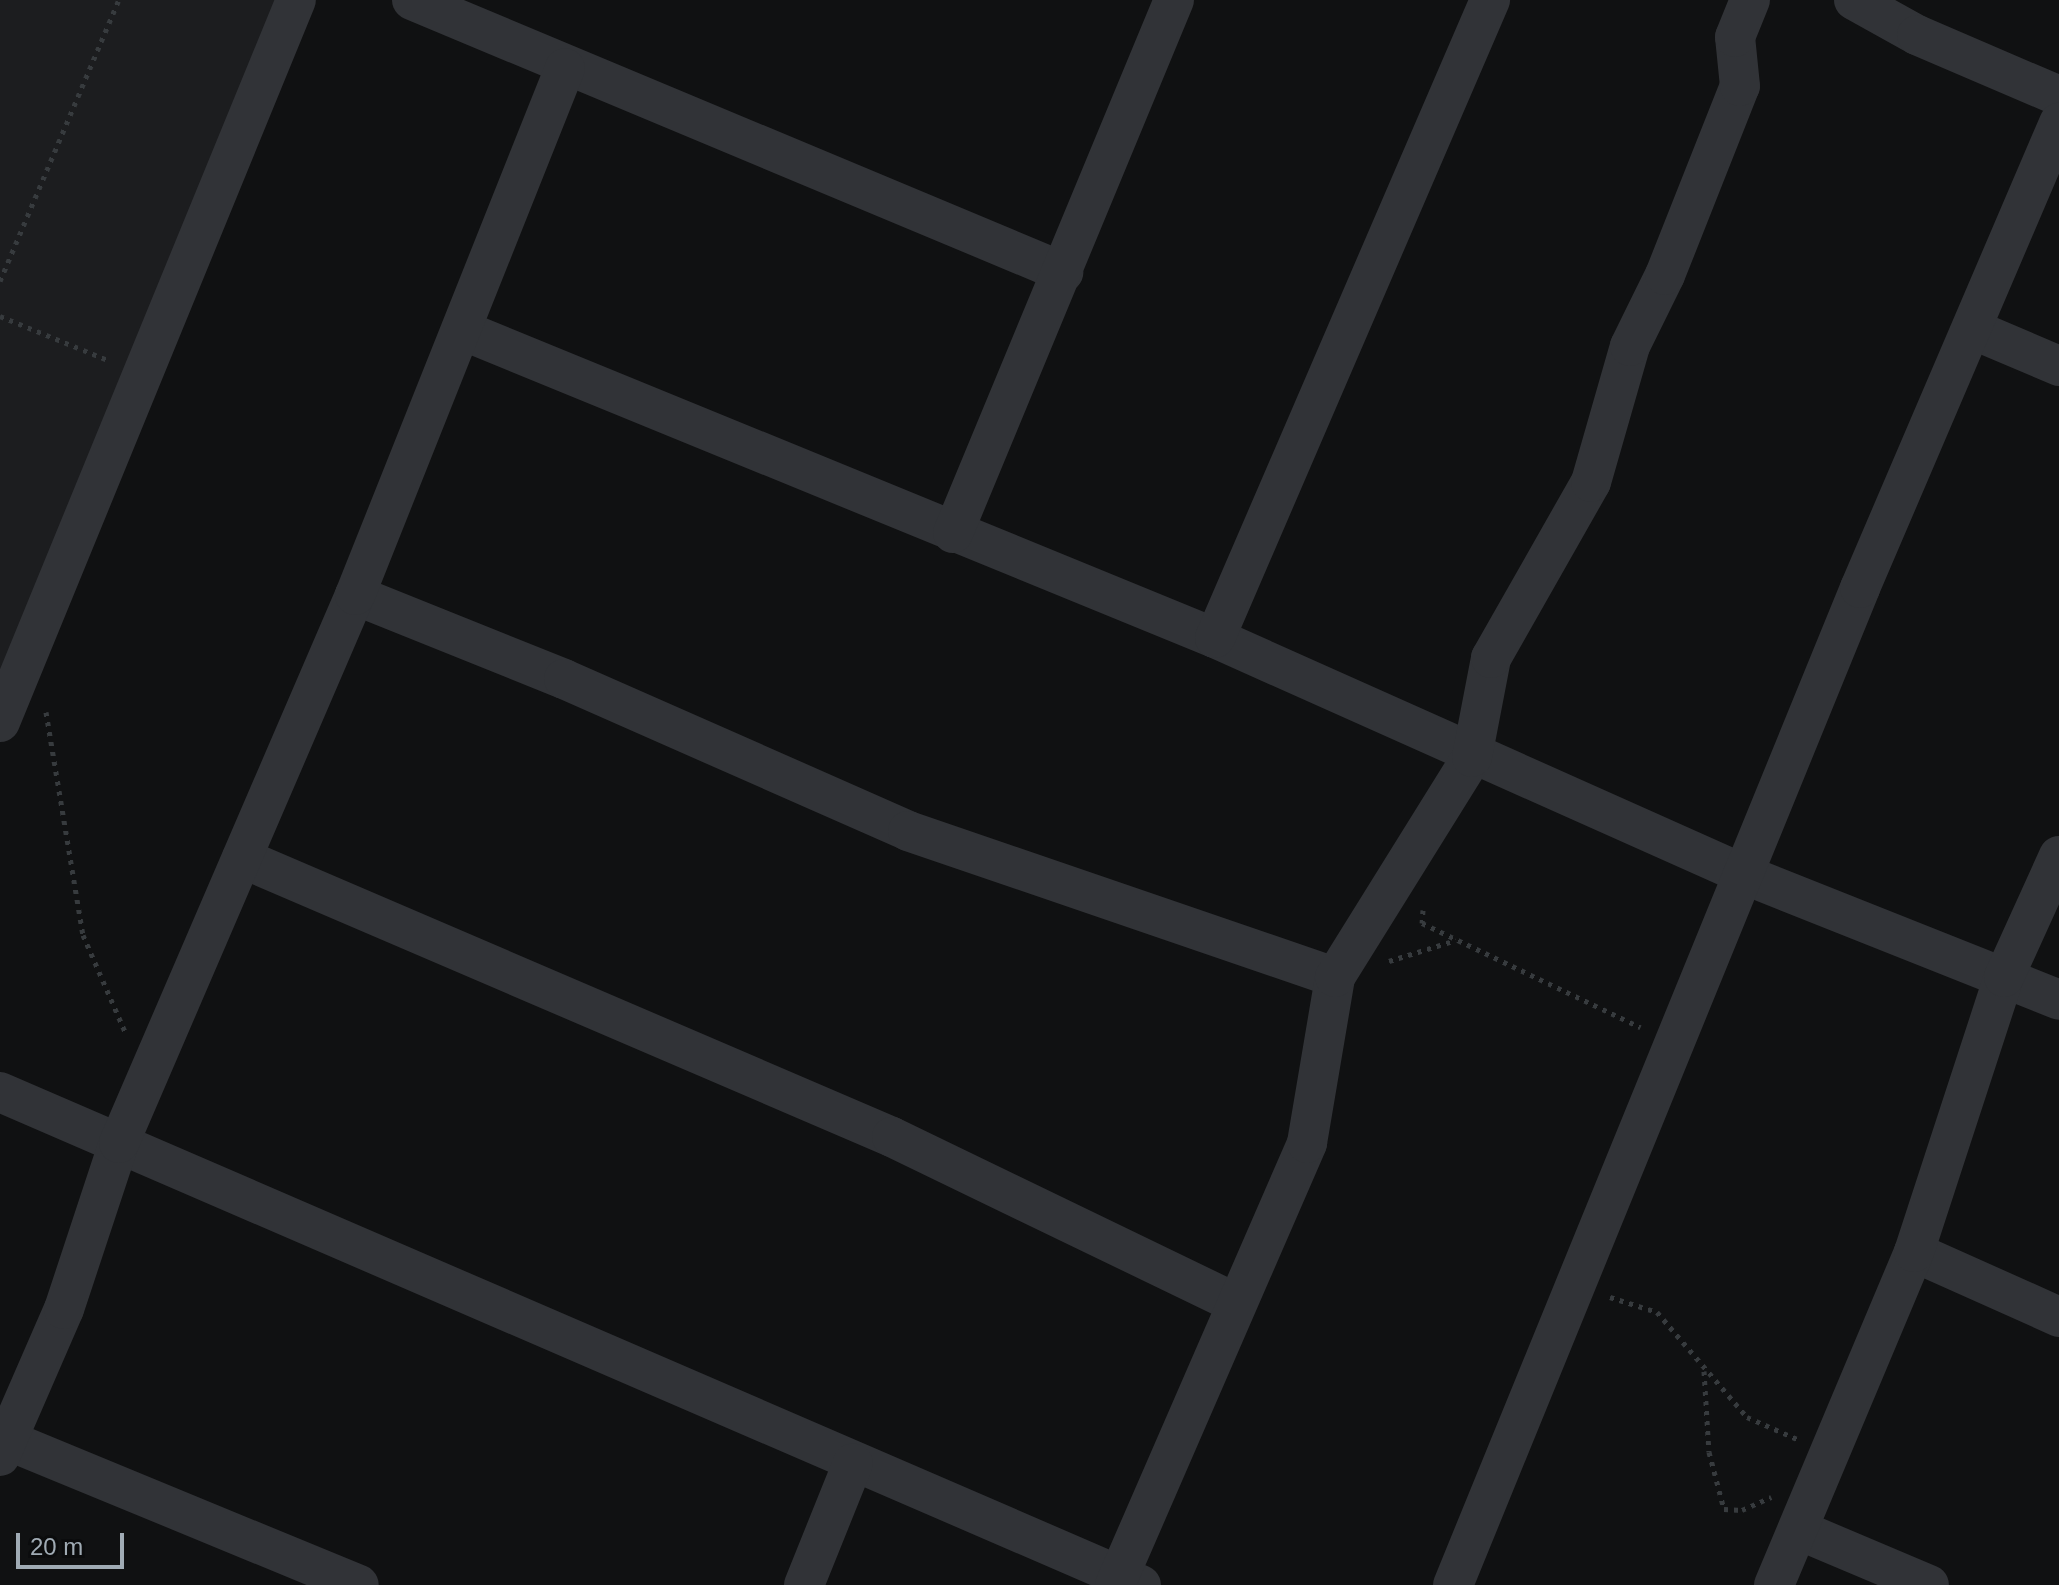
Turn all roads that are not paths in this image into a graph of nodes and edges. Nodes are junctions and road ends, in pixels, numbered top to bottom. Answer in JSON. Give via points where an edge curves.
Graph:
{"nodes":[{"id":1,"x":296,"y":0,"type":"edge"},
{"id":2,"x":412,"y":0,"type":"edge"},
{"id":3,"x":1490,"y":0,"type":"edge"},
{"id":4,"x":1750,"y":0,"type":"edge"},
{"id":5,"x":1854,"y":0,"type":"edge"},
{"id":6,"x":1169,"y":1,"type":"edge"},
{"id":7,"x":565,"y":68,"type":"junction"},
{"id":8,"x":2059,"y":96,"type":"edge"},
{"id":9,"x":2059,"y":123,"type":"edge"},
{"id":10,"x":1063,"y":272,"type":"junction"},
{"id":11,"x":1972,"y":329,"type":"junction"},
{"id":12,"x":462,"y":330,"type":"junction"},
{"id":13,"x":2059,"y":366,"type":"edge"},
{"id":14,"x":953,"y":533,"type":"junction"},
{"id":15,"x":355,"y":595,"type":"junction"},
{"id":16,"x":1215,"y":638,"type":"junction"},
{"id":17,"x":0,"y":722,"type":"edge"},
{"id":18,"x":1472,"y":757,"type":"junction"},
{"id":19,"x":2059,"y":856,"type":"edge"},
{"id":20,"x":242,"y":858,"type":"junction"},
{"id":21,"x":1743,"y":874,"type":"junction"},
{"id":22,"x":1335,"y":977,"type":"junction"},
{"id":23,"x":2004,"y":977,"type":"junction"},
{"id":24,"x":2059,"y":1000,"type":"edge"},
{"id":25,"x":0,"y":1092,"type":"edge"},
{"id":26,"x":119,"y":1143,"type":"junction"},
{"id":27,"x":1914,"y":1252,"type":"junction"},
{"id":28,"x":1236,"y":1303,"type":"junction"},
{"id":29,"x":2059,"y":1317,"type":"edge"},
{"id":30,"x":2,"y":1444,"type":"edge"},
{"id":31,"x":853,"y":1463,"type":"junction"},
{"id":32,"x":1799,"y":1530,"type":"junction"},
{"id":33,"x":1125,"y":1582,"type":"edge"},
{"id":34,"x":359,"y":1585,"type":"edge"},
{"id":35,"x":804,"y":1585,"type":"edge"},
{"id":36,"x":1453,"y":1585,"type":"edge"},
{"id":37,"x":1774,"y":1585,"type":"edge"},
{"id":38,"x":1929,"y":1585,"type":"edge"}],
"edges":[{"from":1,"to":17,"type":"street"},
{"from":2,"to":7,"type":"street"},
{"from":3,"to":16,"type":"street"},
{"from":4,"to":18,"type":"street","via":[[1735,37],[1740,86],[1665,275],[1630,346],[1591,482],[1491,658]]},
{"from":5,"to":8,"type":"street","via":[[1917,35]]},
{"from":6,"to":10,"type":"street"},
{"from":7,"to":10,"type":"street"},
{"from":7,"to":12,"type":"street"},
{"from":9,"to":11,"type":"street"},
{"from":10,"to":14,"type":"street"},
{"from":11,"to":13,"type":"street"},
{"from":11,"to":21,"type":"street"},
{"from":12,"to":14,"type":"street"},
{"from":12,"to":15,"type":"street"},
{"from":14,"to":16,"type":"street"},
{"from":15,"to":20,"type":"street"},
{"from":15,"to":22,"type":"street","via":[[564,679],[908,831]]},
{"from":16,"to":18,"type":"street"},
{"from":18,"to":21,"type":"street"},
{"from":18,"to":22,"type":"street"},
{"from":19,"to":23,"type":"street"},
{"from":20,"to":26,"type":"street"},
{"from":20,"to":28,"type":"street","via":[[892,1137]]},
{"from":21,"to":23,"type":"street"},
{"from":21,"to":36,"type":"street"},
{"from":22,"to":28,"type":"street","via":[[1307,1143]]},
{"from":23,"to":24,"type":"street"},
{"from":23,"to":27,"type":"street"},
{"from":25,"to":26,"type":"street"},
{"from":26,"to":30,"type":"street","via":[[64,1309]]},
{"from":26,"to":31,"type":"street"},
{"from":27,"to":29,"type":"street"},
{"from":27,"to":32,"type":"street"},
{"from":28,"to":33,"type":"street"},
{"from":30,"to":34,"type":"street"},
{"from":31,"to":33,"type":"street"},
{"from":31,"to":35,"type":"street"},
{"from":32,"to":37,"type":"street"},
{"from":32,"to":38,"type":"street"}]}
